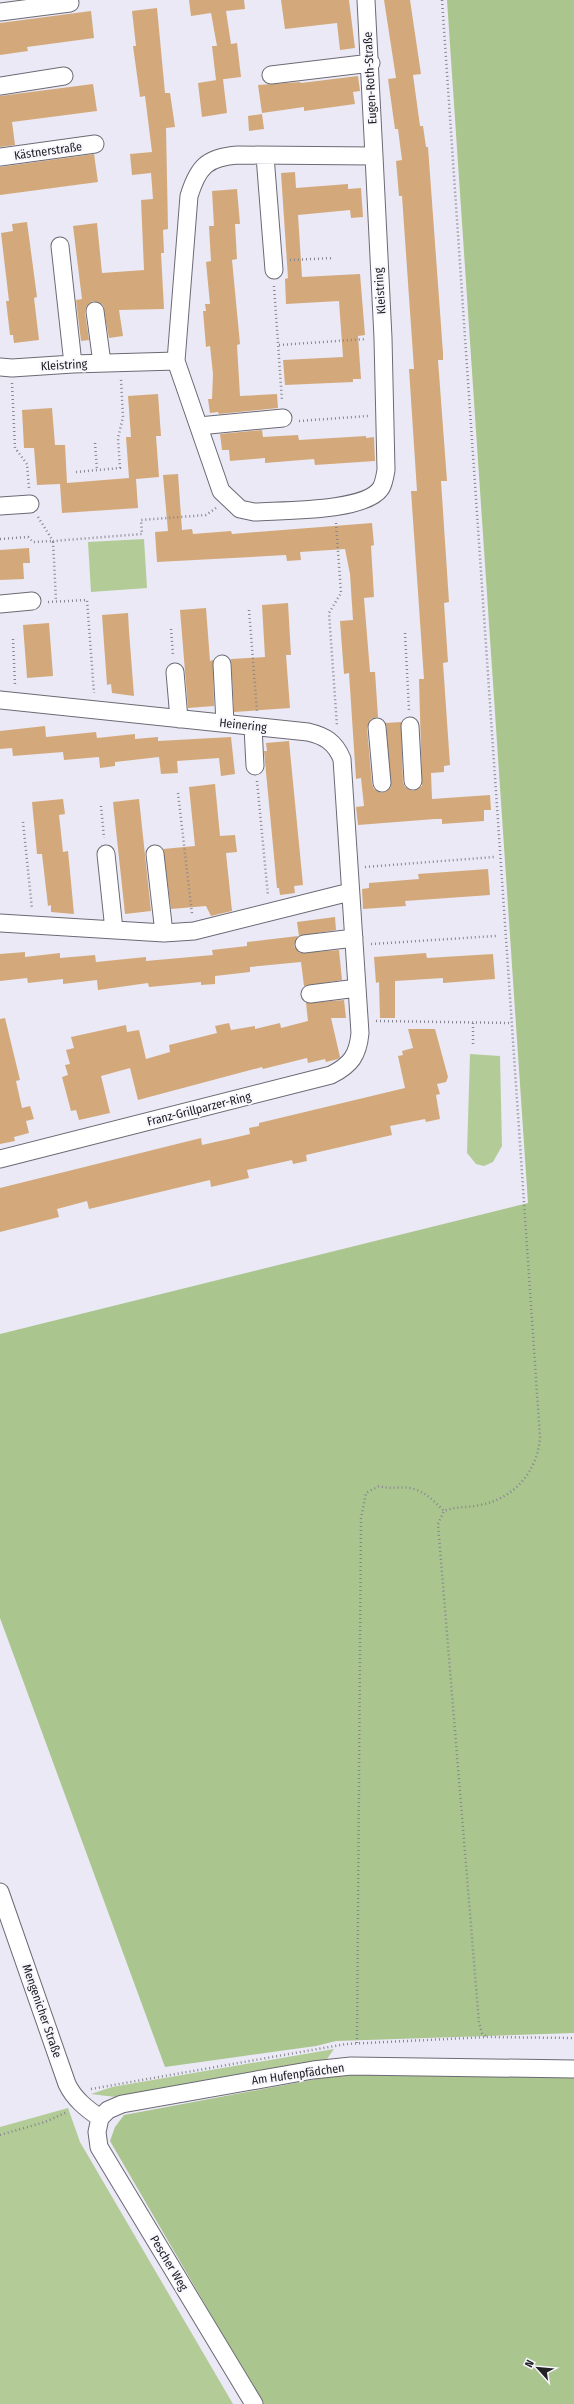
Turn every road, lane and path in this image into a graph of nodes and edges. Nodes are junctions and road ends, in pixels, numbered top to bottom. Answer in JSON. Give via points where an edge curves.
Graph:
{"nodes":[{"id":1,"x":366,"y":0,"type":"edge"},
{"id":2,"x":442,"y":0,"type":"edge"},
{"id":3,"x":70,"y":3,"type":"dead end"},
{"id":4,"x":0,"y":12,"type":"edge"},
{"id":5,"x":370,"y":63,"type":"junction"},
{"id":6,"x":271,"y":75,"type":"dead end"},
{"id":7,"x":64,"y":76,"type":"dead end"},
{"id":8,"x":0,"y":86,"type":"edge"},
{"id":9,"x":95,"y":144,"type":"dead end"},
{"id":10,"x":265,"y":156,"type":"junction"},
{"id":11,"x":374,"y":156,"type":"junction"},
{"id":12,"x":0,"y":157,"type":"edge"},
{"id":13,"x":60,"y":246,"type":"dead end"},
{"id":14,"x":334,"y":258,"type":"dead end"},
{"id":15,"x":273,"y":266,"type":"junction"},
{"id":16,"x":95,"y":311,"type":"dead end"},
{"id":17,"x":383,"y":338,"type":"junction"},
{"id":18,"x":279,"y":345,"type":"junction"},
{"id":19,"x":176,"y":361,"type":"junction"},
{"id":20,"x":120,"y":362,"type":"junction"},
{"id":21,"x":102,"y":363,"type":"junction"},
{"id":22,"x":73,"y":364,"type":"junction"},
{"id":23,"x":6,"y":367,"type":"edge"},
{"id":24,"x":384,"y":415,"type":"junction"},
{"id":25,"x":283,"y":418,"type":"junction"},
{"id":26,"x":199,"y":426,"type":"junction"},
{"id":27,"x":95,"y":443,"type":"dead end"},
{"id":28,"x":97,"y":470,"type":"junction"},
{"id":29,"x":76,"y":472,"type":"dead end"},
{"id":30,"x":228,"y":500,"type":"junction"},
{"id":31,"x":30,"y":504,"type":"junction"},
{"id":32,"x":0,"y":506,"type":"edge"},
{"id":33,"x":335,"y":506,"type":"junction"},
{"id":34,"x":0,"y":539,"type":"edge"},
{"id":35,"x":53,"y":541,"type":"junction"},
{"id":36,"x":40,"y":601,"type":"joint"},
{"id":37,"x":56,"y":601,"type":"junction"},
{"id":38,"x":0,"y":604,"type":"edge"},
{"id":39,"x":249,"y":610,"type":"dead end"},
{"id":40,"x":171,"y":629,"type":"dead end"},
{"id":41,"x":405,"y":633,"type":"dead end"},
{"id":42,"x":13,"y":639,"type":"dead end"},
{"id":43,"x":222,"y":664,"type":"dead end"},
{"id":44,"x":175,"y":672,"type":"joint"},
{"id":45,"x":6,"y":700,"type":"edge"},
{"id":46,"x":95,"y":710,"type":"junction"},
{"id":47,"x":179,"y":719,"type":"junction"},
{"id":48,"x":225,"y":724,"type":"junction"},
{"id":49,"x":410,"y":726,"type":"joint"},
{"id":50,"x":256,"y":727,"type":"junction"},
{"id":51,"x":377,"y":727,"type":"dead end"},
{"id":52,"x":339,"y":752,"type":"junction"},
{"id":53,"x":255,"y":766,"type":"joint"},
{"id":54,"x":413,"y":780,"type":"dead end"},
{"id":55,"x":382,"y":783,"type":"dead end"},
{"id":56,"x":178,"y":793,"type":"dead end"},
{"id":57,"x":101,"y":806,"type":"dead end"},
{"id":58,"x":23,"y":822,"type":"dead end"},
{"id":59,"x":106,"y":854,"type":"joint"},
{"id":60,"x":155,"y":854,"type":"dead end"},
{"id":61,"x":494,"y":857,"type":"dead end"},
{"id":62,"x":349,"y":868,"type":"junction"},
{"id":63,"x":350,"y":892,"type":"junction"},
{"id":64,"x":270,"y":912,"type":"junction"},
{"id":65,"x":0,"y":923,"type":"edge"},
{"id":66,"x":34,"y":926,"type":"junction"},
{"id":67,"x":114,"y":930,"type":"junction"},
{"id":68,"x":194,"y":931,"type":"junction"},
{"id":69,"x":164,"y":933,"type":"junction"},
{"id":70,"x":496,"y":936,"type":"dead end"},
{"id":71,"x":354,"y":942,"type":"junction"},
{"id":72,"x":304,"y":944,"type":"dead end"},
{"id":73,"x":357,"y":988,"type":"junction"},
{"id":74,"x":310,"y":994,"type":"dead end"},
{"id":75,"x":359,"y":1020,"type":"junction"},
{"id":76,"x":473,"y":1023,"type":"junction"},
{"id":77,"x":511,"y":1023,"type":"junction"},
{"id":78,"x":473,"y":1045,"type":"dead end"},
{"id":79,"x":0,"y":1159,"type":"edge"},
{"id":80,"x":444,"y":1511,"type":"junction"},
{"id":81,"x":0,"y":1892,"type":"edge"},
{"id":82,"x":574,"y":2038,"type":"edge"},
{"id":83,"x":357,"y":2042,"type":"dead end"},
{"id":84,"x":574,"y":2069,"type":"edge"},
{"id":85,"x":79,"y":2101,"type":"junction"},
{"id":86,"x":100,"y":2118,"type":"junction"},
{"id":87,"x":0,"y":2135,"type":"edge"},
{"id":88,"x":254,"y":2404,"type":"edge"}],
"edges":[{"from":1,"to":5,"type":"street","name":"Eugen-Roth-Straße"},
{"from":2,"to":77,"type":"path"},
{"from":3,"to":4,"type":"street"},
{"from":5,"to":6,"type":"street"},
{"from":5,"to":11,"type":"street","name":"Eugen-Roth-Straße"},
{"from":7,"to":8,"type":"street"},
{"from":9,"to":12,"type":"street","name":"Kästnerstraße"},
{"from":10,"to":11,"type":"street","name":"Kleistring"},
{"from":10,"to":15,"type":"street"},
{"from":10,"to":19,"type":"street","name":"Kleistring","via":[[222,156],[208,161],[195,176],[189,196]]},
{"from":11,"to":17,"type":"street","name":"Kleistring"},
{"from":13,"to":22,"type":"street"},
{"from":14,"to":15,"type":"path"},
{"from":15,"to":18,"type":"path"},
{"from":16,"to":21,"type":"street"},
{"from":17,"to":18,"type":"path"},
{"from":17,"to":24,"type":"street","name":"Kleistring"},
{"from":18,"to":25,"type":"path"},
{"from":19,"to":20,"type":"street","name":"Kleistring"},
{"from":19,"to":26,"type":"street","name":"Kleistring"},
{"from":20,"to":21,"type":"street","name":"Kleistring"},
{"from":20,"to":28,"type":"path","via":[[123,417],[118,438],[120,468]]},
{"from":21,"to":22,"type":"street","name":"Kleistring"},
{"from":22,"to":23,"type":"street","name":"Kleistring"},
{"from":23,"to":31,"type":"path","via":[[15,448],[27,464]]},
{"from":24,"to":25,"type":"path","via":[[292,421]]},
{"from":24,"to":33,"type":"street","name":"Kleistring","via":[[386,470],[381,488],[366,501],[350,506]]},
{"from":25,"to":26,"type":"street"},
{"from":26,"to":30,"type":"street","name":"Kleistring","via":[[221,491]]},
{"from":27,"to":28,"type":"path"},
{"from":28,"to":29,"type":"path"},
{"from":30,"to":33,"type":"street","name":"Kleistring","via":[[240,509],[254,512]]},
{"from":30,"to":35,"type":"path","via":[[206,515],[141,520],[142,534]]},
{"from":31,"to":32,"type":"street"},
{"from":31,"to":35,"type":"path"},
{"from":33,"to":52,"type":"path","via":[[341,593],[329,613]]},
{"from":34,"to":35,"type":"path","via":[[28,537],[33,542]]},
{"from":35,"to":37,"type":"path"},
{"from":36,"to":37,"type":"path"},
{"from":36,"to":38,"type":"street"},
{"from":37,"to":46,"type":"path","via":[[87,600]]},
{"from":39,"to":50,"type":"path"},
{"from":40,"to":44,"type":"path"},
{"from":41,"to":49,"type":"path"},
{"from":42,"to":45,"type":"path","via":[[15,682]]},
{"from":43,"to":48,"type":"street"},
{"from":44,"to":47,"type":"street"},
{"from":45,"to":46,"type":"street","name":"Heinering"},
{"from":46,"to":47,"type":"street","name":"Heinering"},
{"from":47,"to":48,"type":"street","name":"Heinering"},
{"from":48,"to":50,"type":"street","name":"Heinering"},
{"from":49,"to":54,"type":"street"},
{"from":50,"to":52,"type":"street","name":"Heinering","via":[[324,736]]},
{"from":50,"to":53,"type":"street"},
{"from":51,"to":55,"type":"street"},
{"from":52,"to":62,"type":"street","via":[[342,759]]},
{"from":53,"to":64,"type":"path"},
{"from":56,"to":68,"type":"path"},
{"from":57,"to":59,"type":"path"},
{"from":58,"to":66,"type":"path"},
{"from":59,"to":67,"type":"street"},
{"from":60,"to":69,"type":"street"},
{"from":61,"to":62,"type":"path"},
{"from":62,"to":63,"type":"street"},
{"from":63,"to":64,"type":"street"},
{"from":63,"to":71,"type":"street"},
{"from":64,"to":68,"type":"street"},
{"from":65,"to":66,"type":"street"},
{"from":66,"to":67,"type":"street"},
{"from":67,"to":69,"type":"street"},
{"from":68,"to":69,"type":"street"},
{"from":70,"to":71,"type":"path"},
{"from":71,"to":72,"type":"street"},
{"from":71,"to":73,"type":"street"},
{"from":73,"to":74,"type":"street"},
{"from":73,"to":75,"type":"street"},
{"from":75,"to":76,"type":"path"},
{"from":75,"to":79,"type":"street","name":"Franz-Grillparzer-Ring","via":[[357,1053],[343,1069],[331,1075]]},
{"from":76,"to":77,"type":"path"},
{"from":76,"to":78,"type":"path"},
{"from":77,"to":80,"type":"path","via":[[539,1448],[525,1479],[513,1492],[497,1501],[479,1506],[454,1507]]},
{"from":80,"to":82,"type":"path","via":[[438,1524],[479,2024],[482,2033],[487,2037]]},
{"from":80,"to":83,"type":"path","via":[[427,1495],[410,1488],[390,1489],[379,1486],[366,1493],[361,1518]]},
{"from":81,"to":85,"type":"street","name":"Mengenicher Straße","via":[[67,2084]]},
{"from":84,"to":86,"type":"street","name":"Am Hufenpfädchen","via":[[351,2066],[313,2070],[122,2104],[108,2110]]},
{"from":85,"to":86,"type":"street","name":"Mengenicher Straße"},
{"from":85,"to":87,"type":"path","via":[[66,2114]]},
{"from":86,"to":88,"type":"street","name":"Pescher Weg","via":[[97,2132],[99,2146]]}]}
